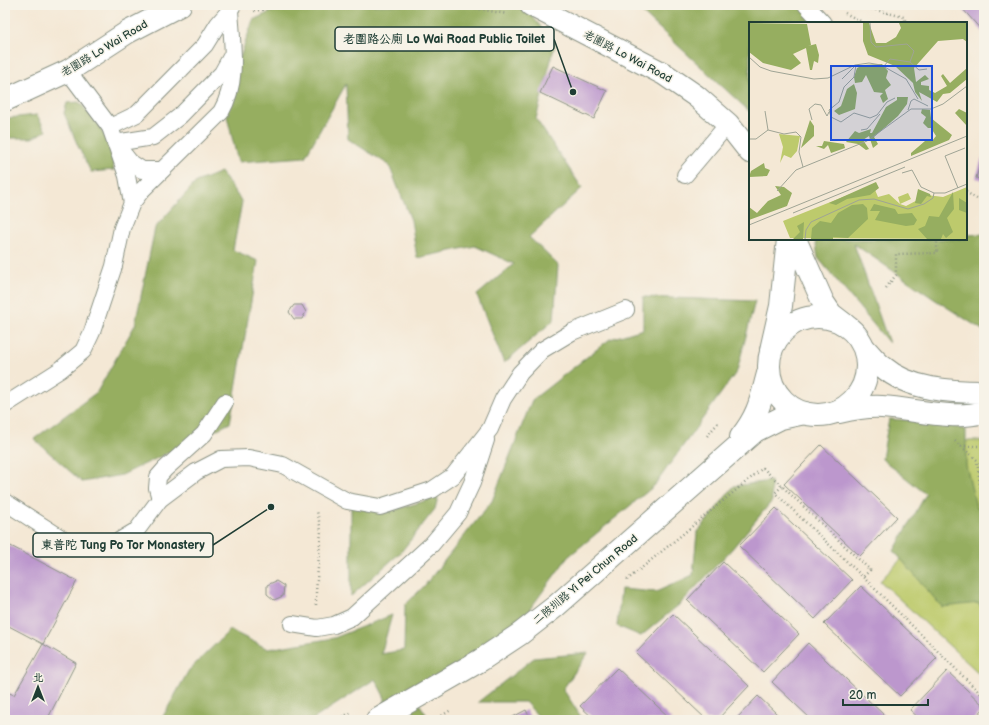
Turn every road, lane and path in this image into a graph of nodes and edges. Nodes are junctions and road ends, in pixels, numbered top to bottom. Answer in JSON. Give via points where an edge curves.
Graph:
{"nodes":[{"id":1,"x":180,"y":5,"type":"edge"},
{"id":2,"x":289,"y":5,"type":"edge"},
{"id":3,"x":531,"y":5,"type":"edge"},
{"id":4,"x":806,"y":5,"type":"edge"},
{"id":5,"x":870,"y":5,"type":"edge"},
{"id":6,"x":231,"y":11,"type":"edge"},
{"id":7,"x":843,"y":12,"type":"dead end"},
{"id":8,"x":822,"y":22,"type":"edge"},
{"id":9,"x":862,"y":22,"type":"edge"},
{"id":10,"x":906,"y":22,"type":"edge"},
{"id":11,"x":233,"y":53,"type":"junction"},
{"id":12,"x":68,"y":71,"type":"junction"},
{"id":13,"x":5,"y":100,"type":"edge"},
{"id":14,"x":728,"y":124,"type":"junction"},
{"id":15,"x":110,"y":127,"type":"junction"},
{"id":16,"x":115,"y":143,"type":"junction"},
{"id":17,"x":749,"y":151,"type":"edge"},
{"id":18,"x":162,"y":170,"type":"junction"},
{"id":19,"x":685,"y":175,"type":"dead end"},
{"id":20,"x":967,"y":193,"type":"edge"},
{"id":21,"x":984,"y":202,"type":"edge"},
{"id":22,"x":132,"y":203,"type":"junction"},
{"id":23,"x":788,"y":240,"type":"edge"},
{"id":24,"x":795,"y":240,"type":"edge"},
{"id":25,"x":937,"y":240,"type":"edge"},
{"id":26,"x":886,"y":288,"type":"dead end"},
{"id":27,"x":626,"y":310,"type":"dead end"},
{"id":28,"x":844,"y":324,"type":"junction"},
{"id":29,"x":865,"y":349,"type":"junction"},
{"id":30,"x":770,"y":360,"type":"junction"},
{"id":31,"x":984,"y":392,"type":"edge"},
{"id":32,"x":225,"y":402,"type":"dead end"},
{"id":33,"x":5,"y":404,"type":"edge"},
{"id":34,"x":984,"y":412,"type":"edge"},
{"id":35,"x":804,"y":413,"type":"junction"},
{"id":36,"x":835,"y":413,"type":"junction"},
{"id":37,"x":721,"y":419,"type":"dead end"},
{"id":38,"x":490,"y":428,"type":"junction"},
{"id":39,"x":707,"y":437,"type":"dead end"},
{"id":40,"x":951,"y":438,"type":"dead end"},
{"id":41,"x":960,"y":446,"type":"junction"},
{"id":42,"x":984,"y":446,"type":"edge"},
{"id":43,"x":722,"y":462,"type":"junction"},
{"id":44,"x":763,"y":468,"type":"dead end"},
{"id":45,"x":311,"y":482,"type":"junction"},
{"id":46,"x":782,"y":486,"type":"junction"},
{"id":47,"x":981,"y":494,"type":"junction"},
{"id":48,"x":984,"y":497,"type":"edge"},
{"id":49,"x":160,"y":499,"type":"junction"},
{"id":50,"x":5,"y":502,"type":"edge"},
{"id":51,"x":984,"y":502,"type":"edge"},
{"id":52,"x":863,"y":577,"type":"junction"},
{"id":53,"x":292,"y":624,"type":"dead end"},
{"id":54,"x":317,"y":628,"type":"junction"},
{"id":55,"x":984,"y":698,"type":"edge"},
{"id":56,"x":354,"y":711,"type":"dead end"},
{"id":57,"x":335,"y":720,"type":"edge"},
{"id":58,"x":377,"y":720,"type":"edge"}],
"edges":[{"from":1,"to":12,"type":"street","name":"老圍路 Lo Wai Road","via":[[128,32]]},
{"from":2,"to":6,"type":"path","via":[[253,11]]},
{"from":3,"to":14,"type":"street","name":"老圍路 Lo Wai Road","via":[[664,74],[696,96]]},
{"from":4,"to":8,"type":"lane"},
{"from":5,"to":10,"type":"path","via":[[872,9],[904,17]]},
{"from":6,"to":11,"type":"lane"},
{"from":6,"to":15,"type":"lane","via":[[218,24],[205,45],[137,114]]},
{"from":7,"to":9,"type":"path"},
{"from":11,"to":16,"type":"lane","via":[[222,73],[180,116],[153,137]]},
{"from":11,"to":18,"type":"lane","via":[[231,86],[221,112]]},
{"from":12,"to":13,"type":"street","name":"老圍路 Lo Wai Road"},
{"from":12,"to":15,"type":"lane"},
{"from":14,"to":17,"type":"street","name":"老圍路 Lo Wai Road"},
{"from":14,"to":19,"type":"lane"},
{"from":15,"to":16,"type":"lane"},
{"from":16,"to":18,"type":"lane","via":[[130,162],[142,170]]},
{"from":16,"to":22,"type":"lane","via":[[127,176]]},
{"from":18,"to":22,"type":"lane"},
{"from":20,"to":21,"type":"path"},
{"from":22,"to":33,"type":"lane","via":[[122,228],[114,266],[83,351],[60,370]]},
{"from":23,"to":30,"type":"street","via":[[781,306]]},
{"from":24,"to":28,"type":"street","via":[[823,302],[831,314]]},
{"from":25,"to":26,"type":"path","via":[[937,253],[896,254],[896,275]]},
{"from":27,"to":38,"type":"lane","via":[[572,332],[542,350],[520,373],[503,399]]},
{"from":28,"to":29,"type":"street","via":[[853,331]]},
{"from":28,"to":30,"type":"street","via":[[825,317],[812,317],[792,324],[776,340]]},
{"from":29,"to":31,"type":"street","via":[[883,367],[905,380],[943,390]]},
{"from":29,"to":36,"type":"street","via":[[868,372],[861,392],[854,401]]},
{"from":30,"to":35,"type":"street","via":[[771,383],[780,397],[791,407]]},
{"from":30,"to":43,"type":"street","name":"二陂圳路 Yi Pei Chun Road","via":[[756,414],[750,426]]},
{"from":32,"to":49,"type":"lane","via":[[204,434],[164,469],[158,478]]},
{"from":34,"to":36,"type":"street","via":[[954,415],[881,406]]},
{"from":35,"to":36,"type":"street"},
{"from":35,"to":43,"type":"street","name":"二陂圳路 Yi Pei Chun Road","via":[[781,418],[755,431]]},
{"from":37,"to":39,"type":"path"},
{"from":38,"to":45,"type":"lane","via":[[453,476],[432,490],[380,507],[347,500]]},
{"from":38,"to":54,"type":"lane","via":[[472,483],[458,513],[432,544],[352,617],[334,625]]},
{"from":40,"to":41,"type":"path"},
{"from":41,"to":42,"type":"path"},
{"from":41,"to":47,"type":"path","via":[[977,460]]},
{"from":43,"to":58,"type":"street","name":"二陂圳路 Yi Pei Chun Road","via":[[556,606],[520,634],[481,660]]},
{"from":44,"to":46,"type":"path"},
{"from":45,"to":49,"type":"lane","via":[[283,465],[249,458],[221,459],[196,472]]},
{"from":45,"to":54,"type":"path","via":[[321,531],[316,592]]},
{"from":46,"to":52,"type":"path","via":[[870,570]]},
{"from":46,"to":52,"type":"path","via":[[775,494]]},
{"from":47,"to":48,"type":"path"},
{"from":47,"to":51,"type":"path"},
{"from":49,"to":50,"type":"lane","via":[[137,530],[117,542],[93,546],[66,542]]},
{"from":52,"to":55,"type":"path"},
{"from":53,"to":54,"type":"lane"},
{"from":56,"to":57,"type":"path"}]}
